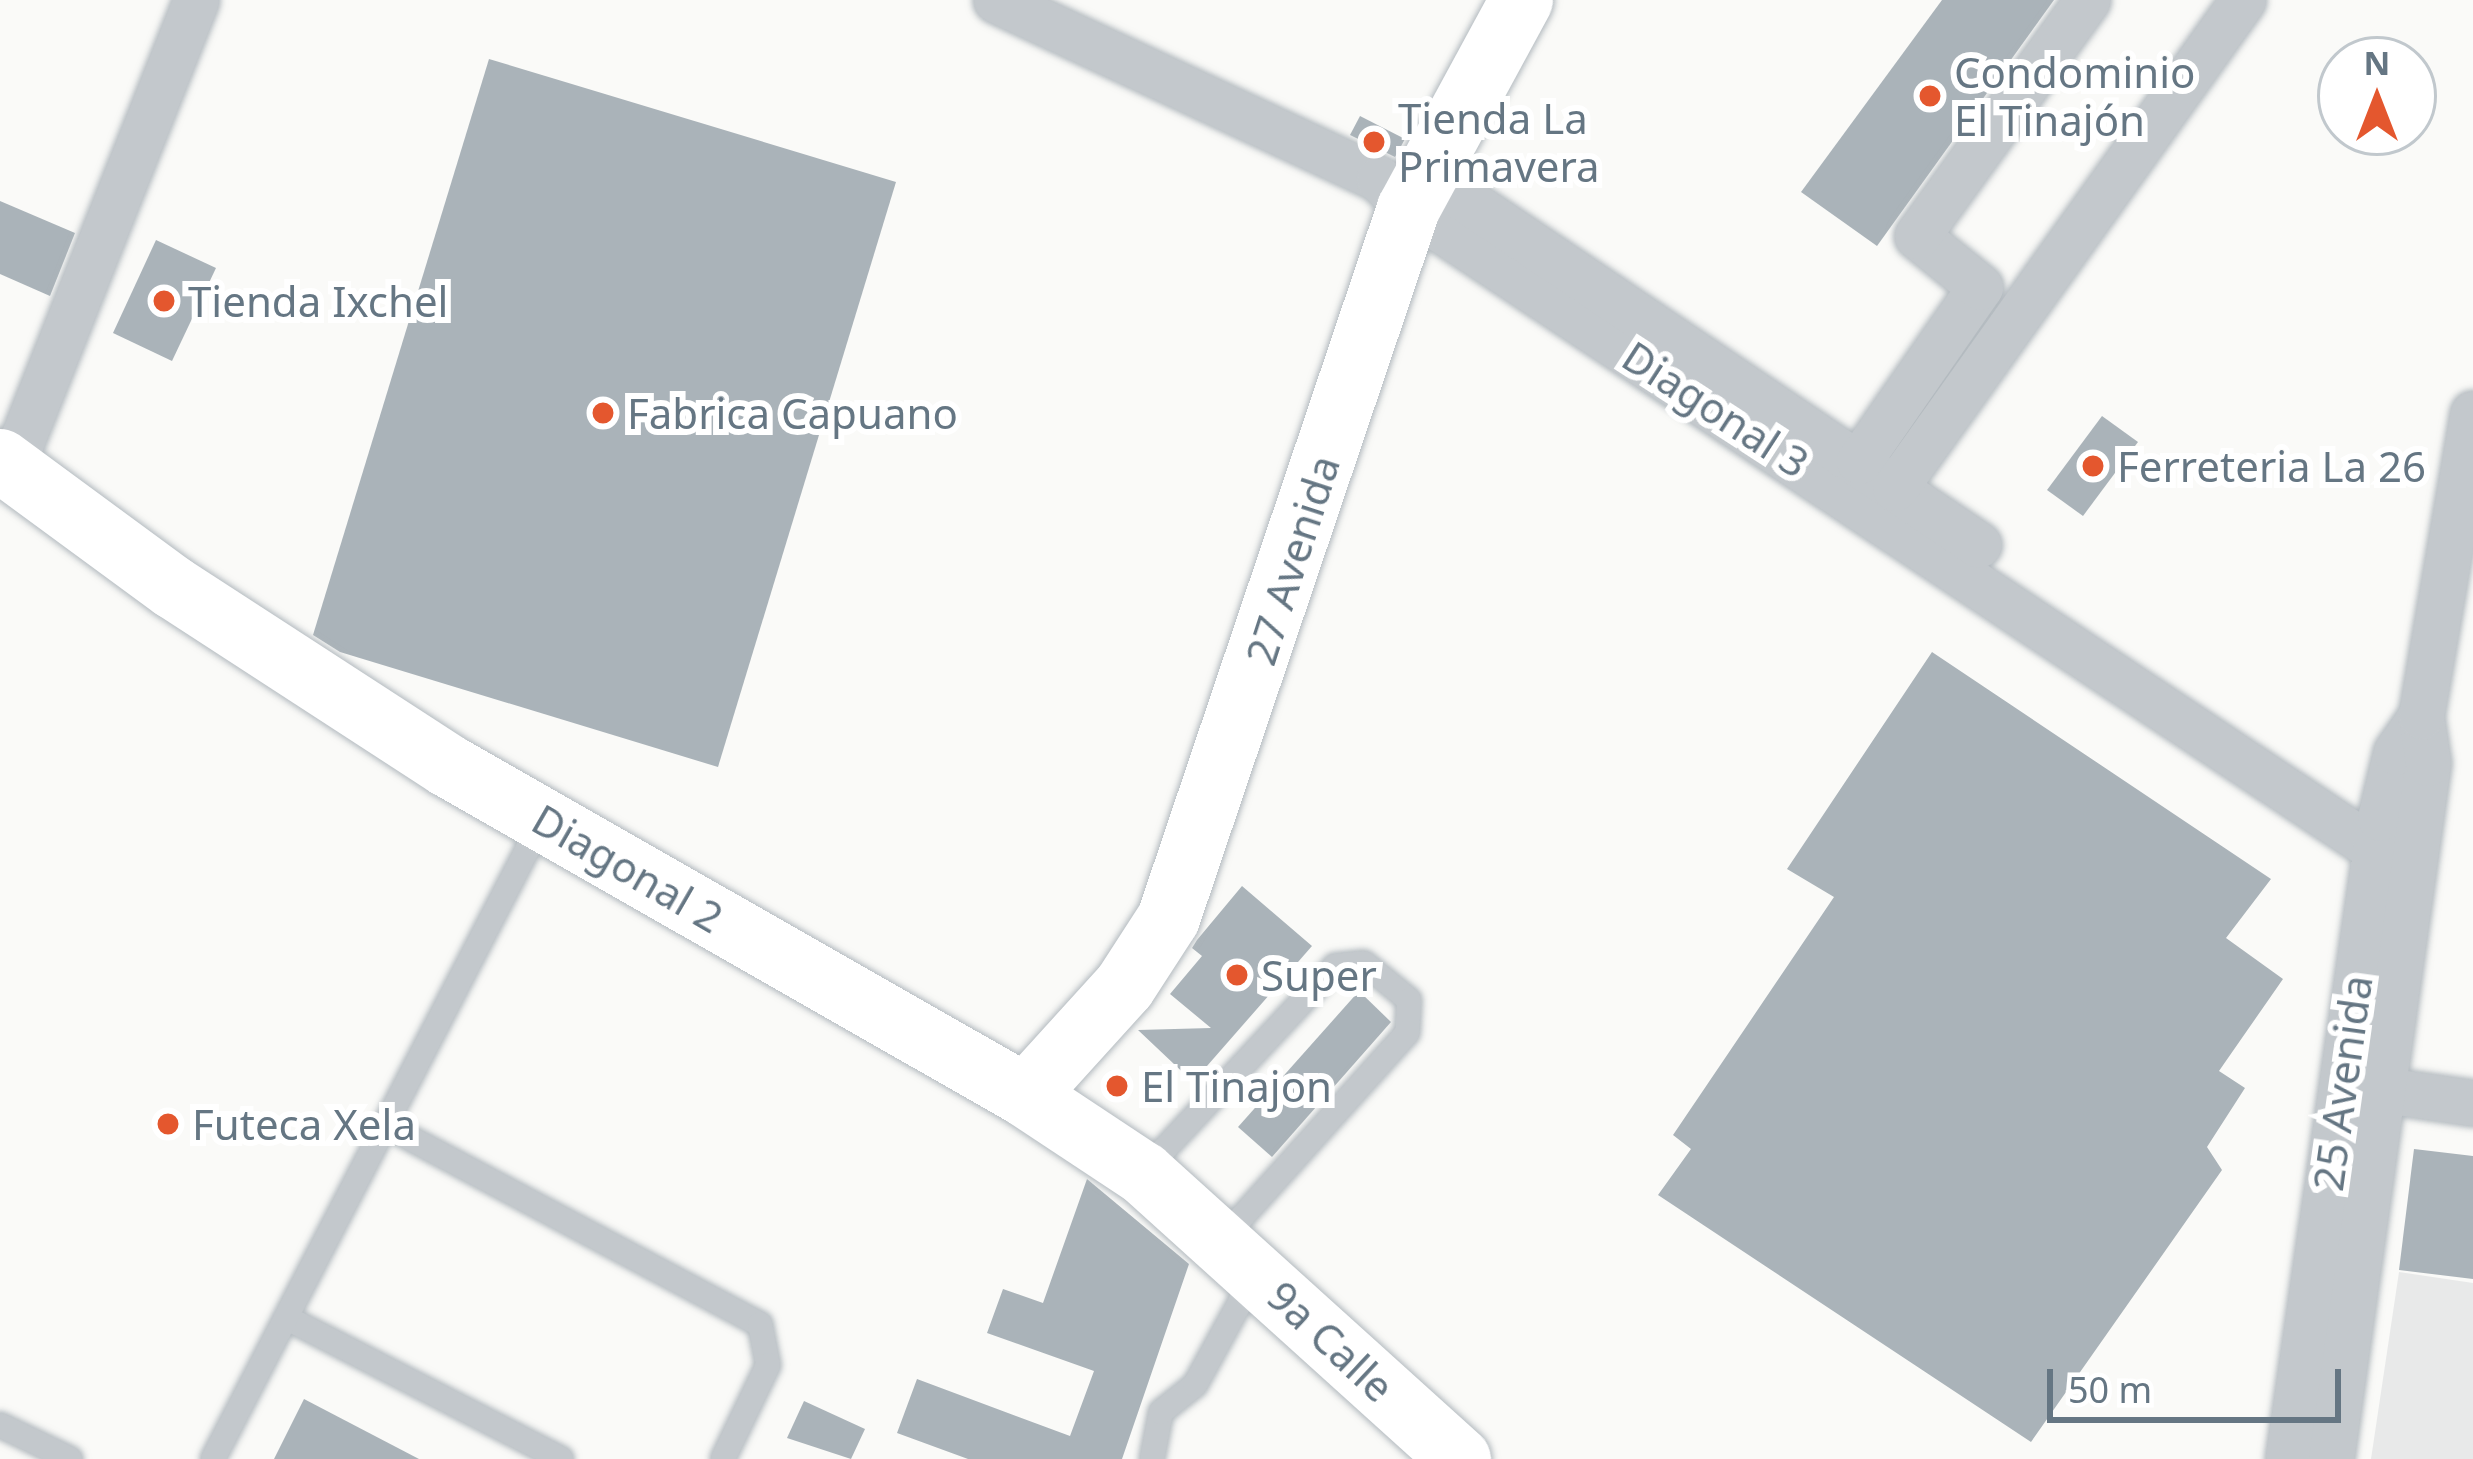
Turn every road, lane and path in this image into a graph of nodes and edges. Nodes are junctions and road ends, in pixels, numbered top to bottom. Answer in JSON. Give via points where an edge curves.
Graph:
{"nodes":[{"id":1,"x":196,"y":0,"type":"edge"},
{"id":2,"x":996,"y":0,"type":"edge"},
{"id":3,"x":1521,"y":0,"type":"edge"},
{"id":4,"x":2086,"y":0,"type":"edge"},
{"id":5,"x":2243,"y":0,"type":"edge"},
{"id":6,"x":1417,"y":191,"type":"junction"},
{"id":7,"x":2473,"y":413,"type":"edge"},
{"id":8,"x":6,"y":464,"type":"edge"},
{"id":9,"x":1877,"y":474,"type":"junction"},
{"id":10,"x":2465,"y":520,"type":"edge"},
{"id":11,"x":544,"y":819,"type":"junction"},
{"id":12,"x":2397,"y":836,"type":"junction"},
{"id":13,"x":2362,"y":1086,"type":"junction"},
{"id":14,"x":1025,"y":1095,"type":"junction"},
{"id":15,"x":2473,"y":1103,"type":"edge"},
{"id":16,"x":389,"y":1126,"type":"junction"},
{"id":17,"x":1143,"y":1174,"type":"junction"},
{"id":18,"x":1238,"y":1256,"type":"junction"},
{"id":19,"x":289,"y":1319,"type":"junction"},
{"id":20,"x":0,"y":1425,"type":"edge"},
{"id":21,"x":70,"y":1459,"type":"edge"},
{"id":22,"x":213,"y":1459,"type":"edge"},
{"id":23,"x":561,"y":1459,"type":"edge"},
{"id":24,"x":723,"y":1459,"type":"edge"},
{"id":25,"x":1153,"y":1459,"type":"edge"},
{"id":26,"x":1459,"y":1459,"type":"edge"},
{"id":27,"x":2288,"y":1459,"type":"edge"},
{"id":28,"x":2331,"y":1459,"type":"edge"}],
"edges":[{"from":1,"to":8,"type":"street"},
{"from":2,"to":6,"type":"street","name":"Diagonal 3"},
{"from":3,"to":6,"type":"main road","name":"27 Avenida"},
{"from":4,"to":9,"type":"street","via":[[1917,236],[1980,287]]},
{"from":5,"to":9,"type":"street"},
{"from":6,"to":9,"type":"street","name":"Diagonal 3"},
{"from":6,"to":12,"type":"street","name":"Diagonal 3"},
{"from":6,"to":14,"type":"main road","name":"27 Avenida","via":[[1168,918],[1124,986]]},
{"from":7,"to":10,"type":"street","name":"25 Avenida"},
{"from":8,"to":11,"type":"main road","name":"Diagonal 2","via":[[305,675]]},
{"from":9,"to":12,"type":"street","name":"Diagonal 3"},
{"from":10,"to":12,"type":"street","name":"25 Avenida","via":[[2421,716],[2428,763]]},
{"from":11,"to":14,"type":"main road","name":"Diagonal 2"},
{"from":11,"to":16,"type":"lane"},
{"from":12,"to":13,"type":"street","name":"25 Avenida"},
{"from":13,"to":15,"type":"street"},
{"from":13,"to":27,"type":"street","name":"25 Avenida"},
{"from":13,"to":28,"type":"street","name":"25 Avenida"},
{"from":14,"to":17,"type":"main road","name":"Diagonal 2"},
{"from":16,"to":19,"type":"lane"},
{"from":16,"to":24,"type":"lane","via":[[760,1324],[768,1365]]},
{"from":17,"to":18,"type":"main road","name":"Diagonal 2"},
{"from":17,"to":18,"type":"lane","via":[[1335,966],[1373,968],[1409,1000],[1412,1026]]},
{"from":18,"to":25,"type":"lane","via":[[1195,1385],[1161,1412]]},
{"from":18,"to":26,"type":"main road","name":"9a Calle"},
{"from":19,"to":22,"type":"lane"},
{"from":19,"to":23,"type":"lane"},
{"from":20,"to":21,"type":"lane"}]}
